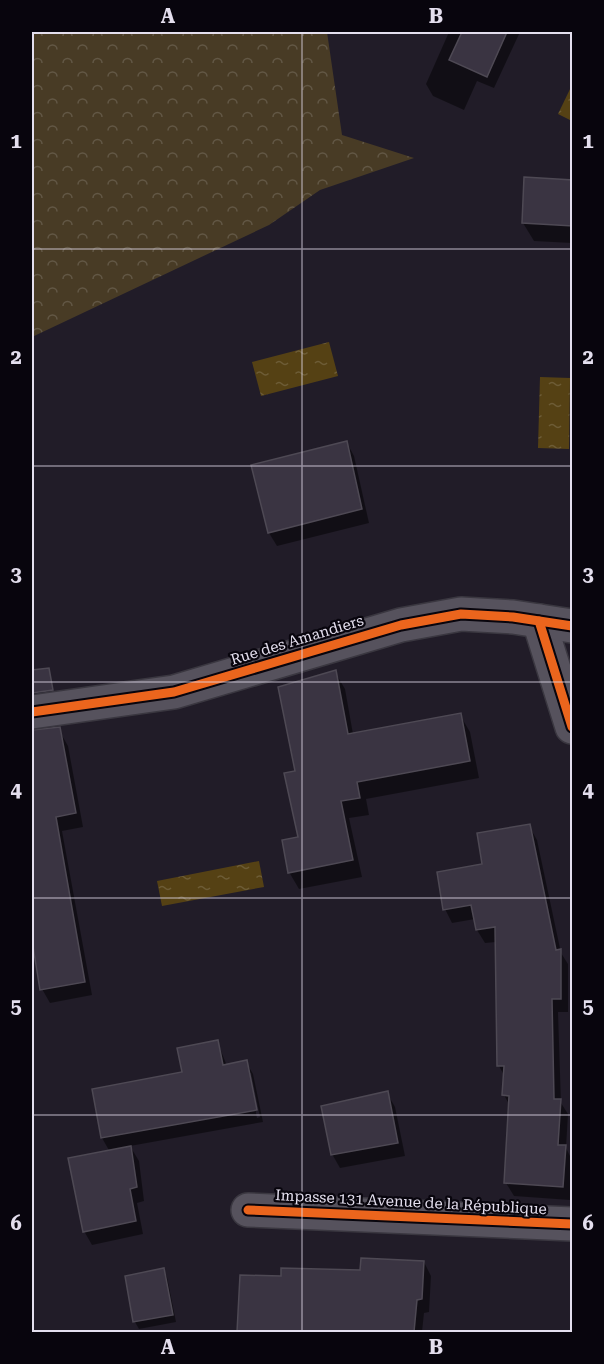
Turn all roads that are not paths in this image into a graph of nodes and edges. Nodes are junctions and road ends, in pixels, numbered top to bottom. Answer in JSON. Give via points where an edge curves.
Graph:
{"nodes":[{"id":1,"x":539,"y":621,"type":"junction"},
{"id":2,"x":573,"y":626,"type":"edge"},
{"id":3,"x":32,"y":712,"type":"edge"},
{"id":4,"x":573,"y":727,"type":"edge"},
{"id":5,"x":248,"y":1210,"type":"dead end"},
{"id":6,"x":573,"y":1224,"type":"edge"}],
"edges":[{"from":1,"to":2,"type":"street","name":"Rue des Amandiers"},
{"from":1,"to":3,"type":"street","name":"Rue des Amandiers","via":[[470,614],[441,617],[401,625],[174,692]]},
{"from":1,"to":4,"type":"street"},
{"from":5,"to":6,"type":"street","name":"Impasse 131 Avenue de la République"}]}
